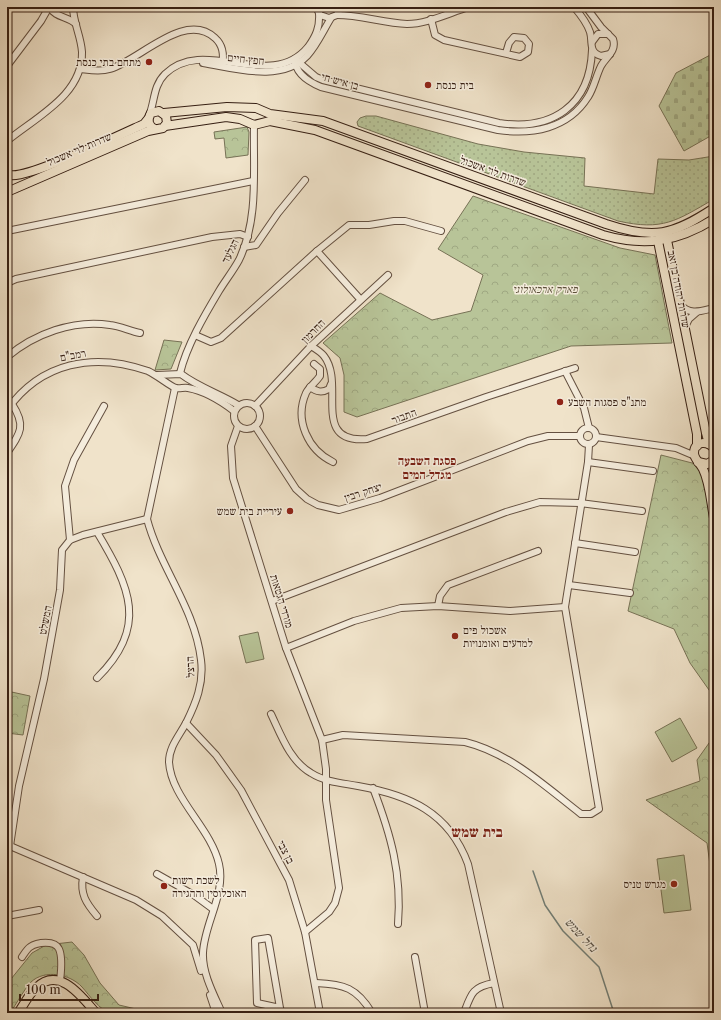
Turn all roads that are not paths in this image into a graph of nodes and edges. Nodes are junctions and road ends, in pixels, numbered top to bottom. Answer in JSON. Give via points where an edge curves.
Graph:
{"nodes":[{"id":1,"x":49,"y":7,"type":"edge"},
{"id":2,"x":73,"y":7,"type":"edge"},
{"id":3,"x":316,"y":7,"type":"edge"},
{"id":4,"x":342,"y":7,"type":"edge"},
{"id":5,"x":469,"y":7,"type":"edge"},
{"id":6,"x":574,"y":7,"type":"edge"},
{"id":7,"x":586,"y":7,"type":"edge"},
{"id":8,"x":319,"y":13,"type":"junction"},
{"id":9,"x":357,"y":15,"type":"junction"},
{"id":10,"x":60,"y":16,"type":"junction"},
{"id":11,"x":334,"y":16,"type":"junction"},
{"id":12,"x":431,"y":19,"type":"junction"},
{"id":13,"x":41,"y":21,"type":"junction"},
{"id":14,"x":76,"y":24,"type":"junction"},
{"id":15,"x":608,"y":34,"type":"junction"},
{"id":16,"x":591,"y":43,"type":"junction"},
{"id":17,"x":592,"y":50,"type":"junction"},
{"id":18,"x":506,"y":53,"type":"dead end"},
{"id":19,"x":611,"y":53,"type":"junction"},
{"id":20,"x":296,"y":62,"type":"junction"},
{"id":21,"x":222,"y":64,"type":"junction"},
{"id":22,"x":7,"y":66,"type":"edge"},
{"id":23,"x":80,"y":69,"type":"junction"},
{"id":24,"x":154,"y":93,"type":"junction"},
{"id":25,"x":250,"y":109,"type":"junction"},
{"id":26,"x":260,"y":111,"type":"junction"},
{"id":27,"x":163,"y":112,"type":"junction"},
{"id":28,"x":149,"y":118,"type":"junction"},
{"id":29,"x":254,"y":123,"type":"junction"},
{"id":30,"x":165,"y":126,"type":"junction"},
{"id":31,"x":155,"y":129,"type":"junction"},
{"id":32,"x":7,"y":141,"type":"edge"},
{"id":33,"x":8,"y":174,"type":"edge"},
{"id":34,"x":305,"y":180,"type":"dead end"},
{"id":35,"x":253,"y":181,"type":"junction"},
{"id":36,"x":9,"y":191,"type":"edge"},
{"id":37,"x":714,"y":208,"type":"edge"},
{"id":38,"x":714,"y":218,"type":"edge"},
{"id":39,"x":7,"y":231,"type":"edge"},
{"id":40,"x":441,"y":231,"type":"dead end"},
{"id":41,"x":248,"y":237,"type":"junction"},
{"id":42,"x":662,"y":238,"type":"junction"},
{"id":43,"x":244,"y":247,"type":"junction"},
{"id":44,"x":317,"y":251,"type":"junction"},
{"id":45,"x":388,"y":275,"type":"dead end"},
{"id":46,"x":7,"y":283,"type":"edge"},
{"id":47,"x":360,"y":299,"type":"junction"},
{"id":48,"x":679,"y":302,"type":"junction"},
{"id":49,"x":714,"y":308,"type":"edge"},
{"id":50,"x":698,"y":312,"type":"junction"},
{"id":51,"x":684,"y":328,"type":"junction"},
{"id":52,"x":140,"y":333,"type":"dead end"},
{"id":53,"x":195,"y":336,"type":"junction"},
{"id":54,"x":311,"y":346,"type":"junction"},
{"id":55,"x":7,"y":357,"type":"edge"},
{"id":56,"x":314,"y":364,"type":"dead end"},
{"id":57,"x":575,"y":368,"type":"dead end"},
{"id":58,"x":566,"y":371,"type":"junction"},
{"id":59,"x":157,"y":375,"type":"junction"},
{"id":60,"x":173,"y":375,"type":"junction"},
{"id":61,"x":182,"y":375,"type":"junction"},
{"id":62,"x":332,"y":380,"type":"junction"},
{"id":63,"x":176,"y":387,"type":"junction"},
{"id":64,"x":310,"y":387,"type":"junction"},
{"id":65,"x":12,"y":404,"type":"junction"},
{"id":66,"x":104,"y":406,"type":"dead end"},
{"id":67,"x":255,"y":406,"type":"junction"},
{"id":68,"x":236,"y":408,"type":"junction"},
{"id":69,"x":7,"y":410,"type":"edge"},
{"id":70,"x":238,"y":426,"type":"junction"},
{"id":71,"x":254,"y":426,"type":"junction"},
{"id":72,"x":589,"y":428,"type":"junction"},
{"id":73,"x":580,"y":436,"type":"junction"},
{"id":74,"x":596,"y":437,"type":"junction"},
{"id":75,"x":589,"y":444,"type":"junction"},
{"id":76,"x":696,"y":446,"type":"junction"},
{"id":77,"x":712,"y":446,"type":"edge"},
{"id":78,"x":676,"y":448,"type":"junction"},
{"id":79,"x":7,"y":452,"type":"edge"},
{"id":80,"x":696,"y":459,"type":"junction"},
{"id":81,"x":714,"y":460,"type":"edge"},
{"id":82,"x":333,"y":462,"type":"dead end"},
{"id":83,"x":588,"y":462,"type":"junction"},
{"id":84,"x":653,"y":471,"type":"dead end"},
{"id":85,"x":714,"y":472,"type":"edge"},
{"id":86,"x":580,"y":504,"type":"junction"},
{"id":87,"x":642,"y":511,"type":"dead end"},
{"id":88,"x":714,"y":518,"type":"edge"},
{"id":89,"x":147,"y":519,"type":"junction"},
{"id":90,"x":97,"y":532,"type":"junction"},
{"id":91,"x":70,"y":540,"type":"junction"},
{"id":92,"x":575,"y":543,"type":"junction"},
{"id":93,"x":538,"y":551,"type":"dead end"},
{"id":94,"x":635,"y":552,"type":"dead end"},
{"id":95,"x":569,"y":584,"type":"junction"},
{"id":96,"x":630,"y":592,"type":"dead end"},
{"id":97,"x":272,"y":601,"type":"junction"},
{"id":98,"x":438,"y":606,"type":"junction"},
{"id":99,"x":566,"y":607,"type":"junction"},
{"id":100,"x":286,"y":648,"type":"junction"},
{"id":101,"x":97,"y":678,"type":"dead end"},
{"id":102,"x":271,"y":714,"type":"dead end"},
{"id":103,"x":186,"y":723,"type":"junction"},
{"id":104,"x":322,"y":740,"type":"junction"},
{"id":105,"x":325,"y":780,"type":"junction"},
{"id":106,"x":373,"y":788,"type":"junction"},
{"id":107,"x":9,"y":846,"type":"edge"},
{"id":108,"x":157,"y":874,"type":"dead end"},
{"id":109,"x":83,"y":877,"type":"junction"},
{"id":110,"x":213,"y":909,"type":"junction"},
{"id":111,"x":39,"y":910,"type":"dead end"},
{"id":112,"x":7,"y":916,"type":"edge"},
{"id":113,"x":97,"y":916,"type":"dead end"},
{"id":114,"x":398,"y":924,"type":"dead end"},
{"id":115,"x":305,"y":932,"type":"junction"},
{"id":116,"x":206,"y":936,"type":"junction"},
{"id":117,"x":204,"y":947,"type":"junction"},
{"id":118,"x":195,"y":950,"type":"junction"},
{"id":119,"x":22,"y":957,"type":"dead end"},
{"id":120,"x":414,"y":957,"type":"dead end"},
{"id":121,"x":60,"y":981,"type":"junction"},
{"id":122,"x":316,"y":983,"type":"junction"},
{"id":123,"x":494,"y":983,"type":"junction"},
{"id":124,"x":281,"y":1011,"type":"edge"},
{"id":125,"x":18,"y":1013,"type":"edge"},
{"id":126,"x":96,"y":1013,"type":"edge"},
{"id":127,"x":216,"y":1013,"type":"edge"},
{"id":128,"x":222,"y":1013,"type":"edge"},
{"id":129,"x":320,"y":1013,"type":"edge"},
{"id":130,"x":372,"y":1013,"type":"edge"},
{"id":131,"x":425,"y":1013,"type":"edge"},
{"id":132,"x":464,"y":1013,"type":"edge"},
{"id":133,"x":501,"y":1013,"type":"edge"}],
"edges":[{"from":1,"to":10,"type":"street"},
{"from":1,"to":13,"type":"street"},
{"from":2,"to":10,"type":"street","via":[[68,14]]},
{"from":2,"to":14,"type":"street"},
{"from":3,"to":8,"type":"street"},
{"from":4,"to":9,"type":"street"},
{"from":4,"to":11,"type":"street"},
{"from":5,"to":12,"type":"street"},
{"from":6,"to":16,"type":"street","via":[[590,32]]},
{"from":7,"to":15,"type":"street"},
{"from":8,"to":11,"type":"street","via":[[325,17]]},
{"from":8,"to":20,"type":"street","via":[[317,35]]},
{"from":9,"to":11,"type":"street"},
{"from":9,"to":12,"type":"street","via":[[408,24]]},
{"from":10,"to":13,"type":"street","via":[[49,16]]},
{"from":10,"to":14,"type":"street","via":[[69,18]]},
{"from":11,"to":20,"type":"street","via":[[316,44]]},
{"from":12,"to":18,"type":"street","via":[[439,38]]},
{"from":13,"to":22,"type":"street"},
{"from":14,"to":23,"type":"street","via":[[81,42]]},
{"from":15,"to":16,"type":"street","via":[[598,34]]},
{"from":15,"to":19,"type":"street","via":[[614,43]]},
{"from":16,"to":17,"type":"street"},
{"from":17,"to":19,"type":"street","via":[[601,56]]},
{"from":17,"to":20,"type":"street","name":"בן איש חי","via":[[588,80],[577,100],[549,120],[522,125],[499,122],[323,80]]},
{"from":19,"to":20,"type":"street","name":"בן איש חי","via":[[602,65],[588,96],[577,110],[552,126],[522,132],[498,130],[321,87],[305,79]]},
{"from":20,"to":21,"type":"street","name":"חפץ חיים","via":[[262,66]]},
{"from":21,"to":23,"type":"street","via":[[222,49],[217,39],[203,31],[189,29],[175,34],[118,66],[96,71]]},
{"from":21,"to":24,"type":"street","name":"חפץ חיים","via":[[202,60],[176,66],[164,75]]},
{"from":23,"to":32,"type":"street","via":[[75,82],[64,96]]},
{"from":24,"to":27,"type":"street","via":[[156,104]]},
{"from":24,"to":28,"type":"street","name":"חפץ חיים"},
{"from":25,"to":26,"type":"main road","name":"שדרות לוי אשכול","via":[[256,108]]},
{"from":25,"to":27,"type":"main road","via":[[227,107]]},
{"from":25,"to":29,"type":"main road","via":[[246,113]]},
{"from":26,"to":29,"type":"main road","via":[[262,118]]},
{"from":26,"to":42,"type":"main road","name":"שדרות לוי אשכול","via":[[336,125],[623,230]]},
{"from":27,"to":28,"type":"main road","via":[[156,111]]},
{"from":27,"to":30,"type":"main road","via":[[167,119]]},
{"from":28,"to":31,"type":"main road","via":[[150,125]]},
{"from":28,"to":33,"type":"main road","name":"שדרות לוי אשכול","via":[[144,124],[20,176]]},
{"from":29,"to":30,"type":"main road","name":"שדרות לוי אשכול","via":[[226,117]]},
{"from":29,"to":35,"type":"street","name":"הגלעד"},
{"from":29,"to":42,"type":"main road","name":"שדרות לוי אשכול","via":[[270,121],[315,130],[603,235],[627,240]]},
{"from":30,"to":31,"type":"main road"},
{"from":31,"to":36,"type":"main road","name":"שדרות לוי אשכול"},
{"from":33,"to":36,"type":"main road","via":[[13,182]]},
{"from":34,"to":43,"type":"street","via":[[256,245]]},
{"from":35,"to":39,"type":"street"},
{"from":35,"to":41,"type":"street","name":"הגלעד","via":[[252,219]]},
{"from":37,"to":42,"type":"main road","name":"שדרות לוי אשכול"},
{"from":38,"to":42,"type":"main road","name":"שדרות לוי אשכול","via":[[690,232]]},
{"from":40,"to":44,"type":"street","via":[[405,221],[349,225]]},
{"from":41,"to":43,"type":"street","name":"הגלעד"},
{"from":41,"to":46,"type":"street","via":[[240,234],[212,236]]},
{"from":42,"to":48,"type":"main road","name":"שדרות יהודה בן זאב"},
{"from":42,"to":76,"type":"main road","name":"שדרות יהודה בן זאב","via":[[697,434]]},
{"from":43,"to":53,"type":"street","name":"הגלעד"},
{"from":44,"to":47,"type":"street"},
{"from":44,"to":53,"type":"street","via":[[221,338],[211,342]]},
{"from":45,"to":47,"type":"street","name":"החרמון"},
{"from":47,"to":54,"type":"street","name":"החרמון"},
{"from":48,"to":50,"type":"street","via":[[686,310]]},
{"from":48,"to":51,"type":"main road","name":"שדרות יהודה בן זאב"},
{"from":49,"to":50,"type":"street"},
{"from":50,"to":51,"type":"street","via":[[689,319]]},
{"from":51,"to":77,"type":"main road","name":"שדרות יהודה בן זאב","via":[[706,434]]},
{"from":52,"to":55,"type":"street","via":[[110,325],[66,327],[32,339]]},
{"from":53,"to":61,"type":"street","name":"הגלעד","via":[[184,359]]},
{"from":54,"to":62,"type":"street","name":"התבור","via":[[324,356]]},
{"from":54,"to":67,"type":"street","name":"החרמון"},
{"from":56,"to":64,"type":"street","via":[[320,369],[320,376]]},
{"from":57,"to":58,"type":"street","name":"התבור"},
{"from":58,"to":62,"type":"street","name":"התבור","via":[[367,439],[354,440],[343,437],[336,428],[333,418]]},
{"from":58,"to":72,"type":"street","via":[[584,408]]},
{"from":59,"to":60,"type":"street","name":"רמב\"ם"},
{"from":59,"to":63,"type":"street","name":"רמב\"ם"},
{"from":59,"to":65,"type":"street","name":"רמב\"ם","via":[[124,364],[103,361],[80,363],[47,373],[23,391]]},
{"from":60,"to":61,"type":"street","name":"רמב\"ם"},
{"from":60,"to":63,"type":"street","via":[[170,380]]},
{"from":61,"to":63,"type":"street","name":"הגלעד","via":[[185,383]]},
{"from":61,"to":68,"type":"street","via":[[219,394]]},
{"from":62,"to":64,"type":"street","via":[[329,389],[325,391],[315,391]]},
{"from":63,"to":68,"type":"street","via":[[191,389]]},
{"from":63,"to":89,"type":"street"},
{"from":64,"to":82,"type":"street","via":[[303,402],[302,421],[305,433],[314,449]]},
{"from":65,"to":69,"type":"street","name":"רמב\"ם"},
{"from":65,"to":79,"type":"street","via":[[21,426],[19,435]]},
{"from":66,"to":91,"type":"street","via":[[74,460],[65,486]]},
{"from":67,"to":68,"type":"street","via":[[245,403]]},
{"from":67,"to":71,"type":"street","via":[[260,414],[259,421]]},
{"from":68,"to":70,"type":"street","via":[[234,419]]},
{"from":70,"to":71,"type":"street","via":[[248,429]]},
{"from":70,"to":97,"type":"street","name":"מורדי הגטאות","via":[[231,446],[234,478]]},
{"from":71,"to":73,"type":"street","name":"יצחק רבין","via":[[296,489],[318,505],[339,510],[380,498],[528,441],[548,436]]},
{"from":72,"to":73,"type":"street","via":[[583,430]]},
{"from":72,"to":74,"type":"street","via":[[595,432]]},
{"from":73,"to":75,"type":"street","via":[[582,442]]},
{"from":74,"to":75,"type":"street","via":[[593,443]]},
{"from":74,"to":78,"type":"street"},
{"from":75,"to":83,"type":"street"},
{"from":76,"to":77,"type":"main road","via":[[703,442]]},
{"from":76,"to":78,"type":"street"},
{"from":76,"to":80,"type":"main road","name":"שדרות יהודה בן זאב"},
{"from":78,"to":80,"type":"street"},
{"from":80,"to":81,"type":"main road","via":[[707,464]]},
{"from":80,"to":88,"type":"main road","via":[[704,473]]},
{"from":81,"to":85,"type":"main road"},
{"from":83,"to":84,"type":"street"},
{"from":83,"to":86,"type":"street"},
{"from":86,"to":87,"type":"street"},
{"from":86,"to":92,"type":"street"},
{"from":86,"to":97,"type":"street","via":[[540,502],[506,512]]},
{"from":89,"to":90,"type":"street"},
{"from":89,"to":103,"type":"street","name":"הרצל","via":[[193,624],[200,652],[200,690]]},
{"from":90,"to":91,"type":"street"},
{"from":90,"to":101,"type":"street","via":[[125,586],[130,612],[127,635],[120,650],[110,666]]},
{"from":91,"to":107,"type":"street","name":"המשלט","via":[[62,550],[60,590]]},
{"from":92,"to":94,"type":"street"},
{"from":92,"to":95,"type":"street"},
{"from":93,"to":98,"type":"street","via":[[448,585],[440,596]]},
{"from":95,"to":96,"type":"street"},
{"from":95,"to":99,"type":"street"},
{"from":97,"to":100,"type":"street","name":"מורדי הגטאות"},
{"from":98,"to":99,"type":"street","via":[[510,611]]},
{"from":98,"to":100,"type":"street","via":[[401,608],[378,613]]},
{"from":99,"to":104,"type":"street","via":[[599,810],[591,814],[581,814],[506,758],[484,747],[465,742],[343,735]]},
{"from":100,"to":104,"type":"street","name":"מורדי הגטאות"},
{"from":102,"to":105,"type":"street","via":[[287,747],[301,766]]},
{"from":103,"to":110,"type":"street","name":"הרצל","via":[[170,752],[170,770],[178,790],[216,853],[221,875],[220,888]]},
{"from":103,"to":115,"type":"street","name":"בן צבי","via":[[216,755],[241,790],[289,880]]},
{"from":104,"to":105,"type":"street","name":"מורדי הגטאות"},
{"from":105,"to":106,"type":"street"},
{"from":105,"to":115,"type":"street","name":"מורדי הגטאות","via":[[339,888],[335,903],[329,912]]},
{"from":106,"to":114,"type":"street","via":[[394,849],[400,901]]},
{"from":106,"to":123,"type":"street","via":[[426,807],[457,841],[468,864]]},
{"from":107,"to":109,"type":"street"},
{"from":108,"to":110,"type":"street"},
{"from":109,"to":113,"type":"street","via":[[81,888],[84,897]]},
{"from":109,"to":118,"type":"street","via":[[136,900],[162,916]]},
{"from":110,"to":116,"type":"street","name":"הרצל"},
{"from":111,"to":112,"type":"street"},
{"from":115,"to":122,"type":"street","name":"בן צבי"},
{"from":116,"to":117,"type":"street","name":"הרצל"},
{"from":116,"to":118,"type":"street","name":"הרצל"},
{"from":117,"to":118,"type":"street"},
{"from":117,"to":128,"type":"street","name":"הרצל","via":[[203,961]]},
{"from":118,"to":127,"type":"street"},
{"from":119,"to":121,"type":"street","via":[[30,947],[54,944],[61,954]]},
{"from":120,"to":131,"type":"street"},
{"from":121,"to":125,"type":"main road","via":[[39,985]]},
{"from":121,"to":126,"type":"main road","via":[[74,988]]},
{"from":122,"to":129,"type":"street","name":"בן צבי"},
{"from":122,"to":130,"type":"street","via":[[340,985],[352,990],[366,1002]]},
{"from":123,"to":132,"type":"street","via":[[481,985],[475,989]]},
{"from":123,"to":133,"type":"street"},
{"from":124,"to":124,"type":"street","via":[[268,938],[255,940],[256,1003]]}]}
